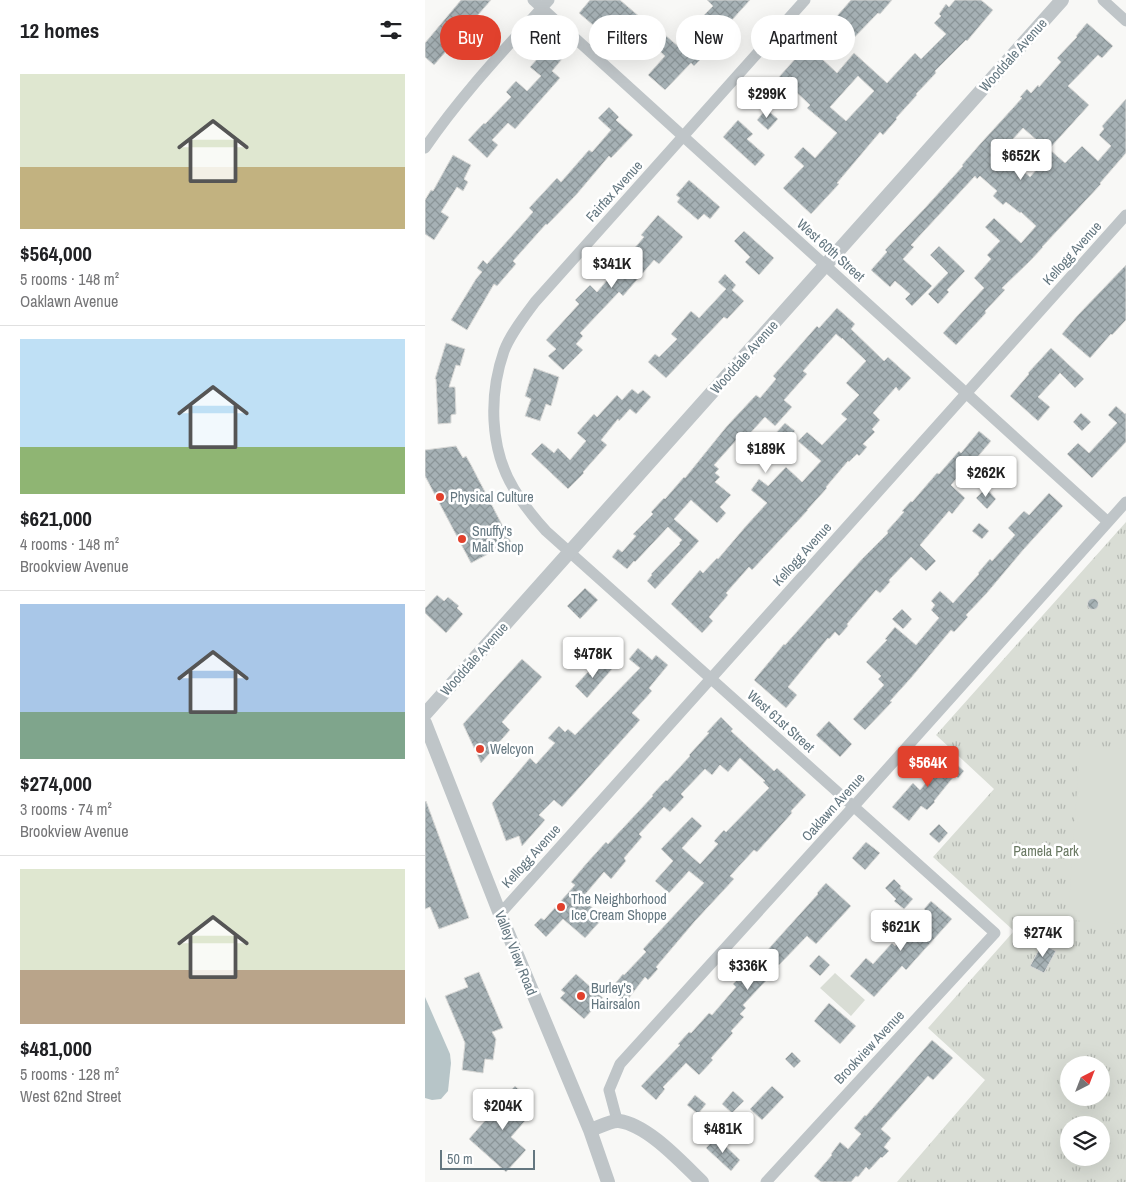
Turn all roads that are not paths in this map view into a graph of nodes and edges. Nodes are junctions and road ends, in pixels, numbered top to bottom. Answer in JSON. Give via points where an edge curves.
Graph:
{"nodes":[{"id":1,"x":805,"y":0,"type":"edge"},
{"id":2,"x":1062,"y":0,"type":"edge"},
{"id":3,"x":1103,"y":0,"type":"edge"},
{"id":4,"x":541,"y":3,"type":"edge"},
{"id":5,"x":1126,"y":20,"type":"edge"},
{"id":6,"x":683,"y":136,"type":"junction"},
{"id":7,"x":425,"y":148,"type":"edge"},
{"id":8,"x":1126,"y":215,"type":"edge"},
{"id":9,"x":826,"y":266,"type":"junction"},
{"id":10,"x":966,"y":393,"type":"junction"},
{"id":11,"x":1126,"y":502,"type":"edge"},
{"id":12,"x":1109,"y":522,"type":"junction"},
{"id":13,"x":546,"y":531,"type":"joint"},
{"id":14,"x":570,"y":551,"type":"junction"},
{"id":15,"x":711,"y":678,"type":"junction"},
{"id":16,"x":425,"y":714,"type":"edge"},
{"id":17,"x":425,"y":724,"type":"edge"},
{"id":18,"x":854,"y":806,"type":"junction"},
{"id":19,"x":500,"y":914,"type":"junction"},
{"id":20,"x":995,"y":933,"type":"joint"},
{"id":21,"x":617,"y":1120,"type":"junction"},
{"id":22,"x":590,"y":1130,"type":"junction"},
{"id":23,"x":608,"y":1182,"type":"edge"},
{"id":24,"x":702,"y":1182,"type":"edge"},
{"id":25,"x":766,"y":1182,"type":"edge"}],
"edges":[{"from":1,"to":6,"type":"street","name":"Fairfax Avenue"},
{"from":2,"to":9,"type":"street","name":"Wooddale Avenue"},
{"from":3,"to":5,"type":"street"},
{"from":4,"to":6,"type":"street","name":"West 60th Street"},
{"from":4,"to":7,"type":"street","via":[[467,91]]},
{"from":6,"to":9,"type":"street","name":"West 60th Street"},
{"from":6,"to":13,"type":"street","name":"Fairfax Avenue","via":[[535,302],[505,350],[497,377],[494,405],[495,433],[501,460],[512,487]]},
{"from":8,"to":10,"type":"street","name":"Kellogg Avenue"},
{"from":9,"to":10,"type":"street","name":"West 60th Street"},
{"from":9,"to":14,"type":"street","name":"Wooddale Avenue"},
{"from":10,"to":12,"type":"street","name":"West 60th Street"},
{"from":10,"to":15,"type":"street","name":"Kellogg Avenue"},
{"from":11,"to":12,"type":"street","name":"Oaklawn Avenue"},
{"from":12,"to":18,"type":"street","name":"Oaklawn Avenue"},
{"from":13,"to":14,"type":"street","name":"West 61st Street"},
{"from":14,"to":15,"type":"street","name":"West 61st Street"},
{"from":14,"to":16,"type":"street","name":"Wooddale Avenue"},
{"from":15,"to":18,"type":"street","name":"West 61st Street"},
{"from":15,"to":19,"type":"street","name":"Kellogg Avenue"},
{"from":17,"to":19,"type":"street","name":"Valley View Road"},
{"from":18,"to":20,"type":"street","name":"West 61st Street"},
{"from":18,"to":21,"type":"street","name":"Oaklawn Avenue","via":[[620,1064],[609,1090]]},
{"from":19,"to":22,"type":"street","name":"Valley View Road"},
{"from":20,"to":25,"type":"street","name":"Brookview Avenue"},
{"from":21,"to":22,"type":"street"},
{"from":21,"to":24,"type":"street","via":[[638,1127],[667,1148]]},
{"from":22,"to":23,"type":"street","name":"Valley View Road"}]}
